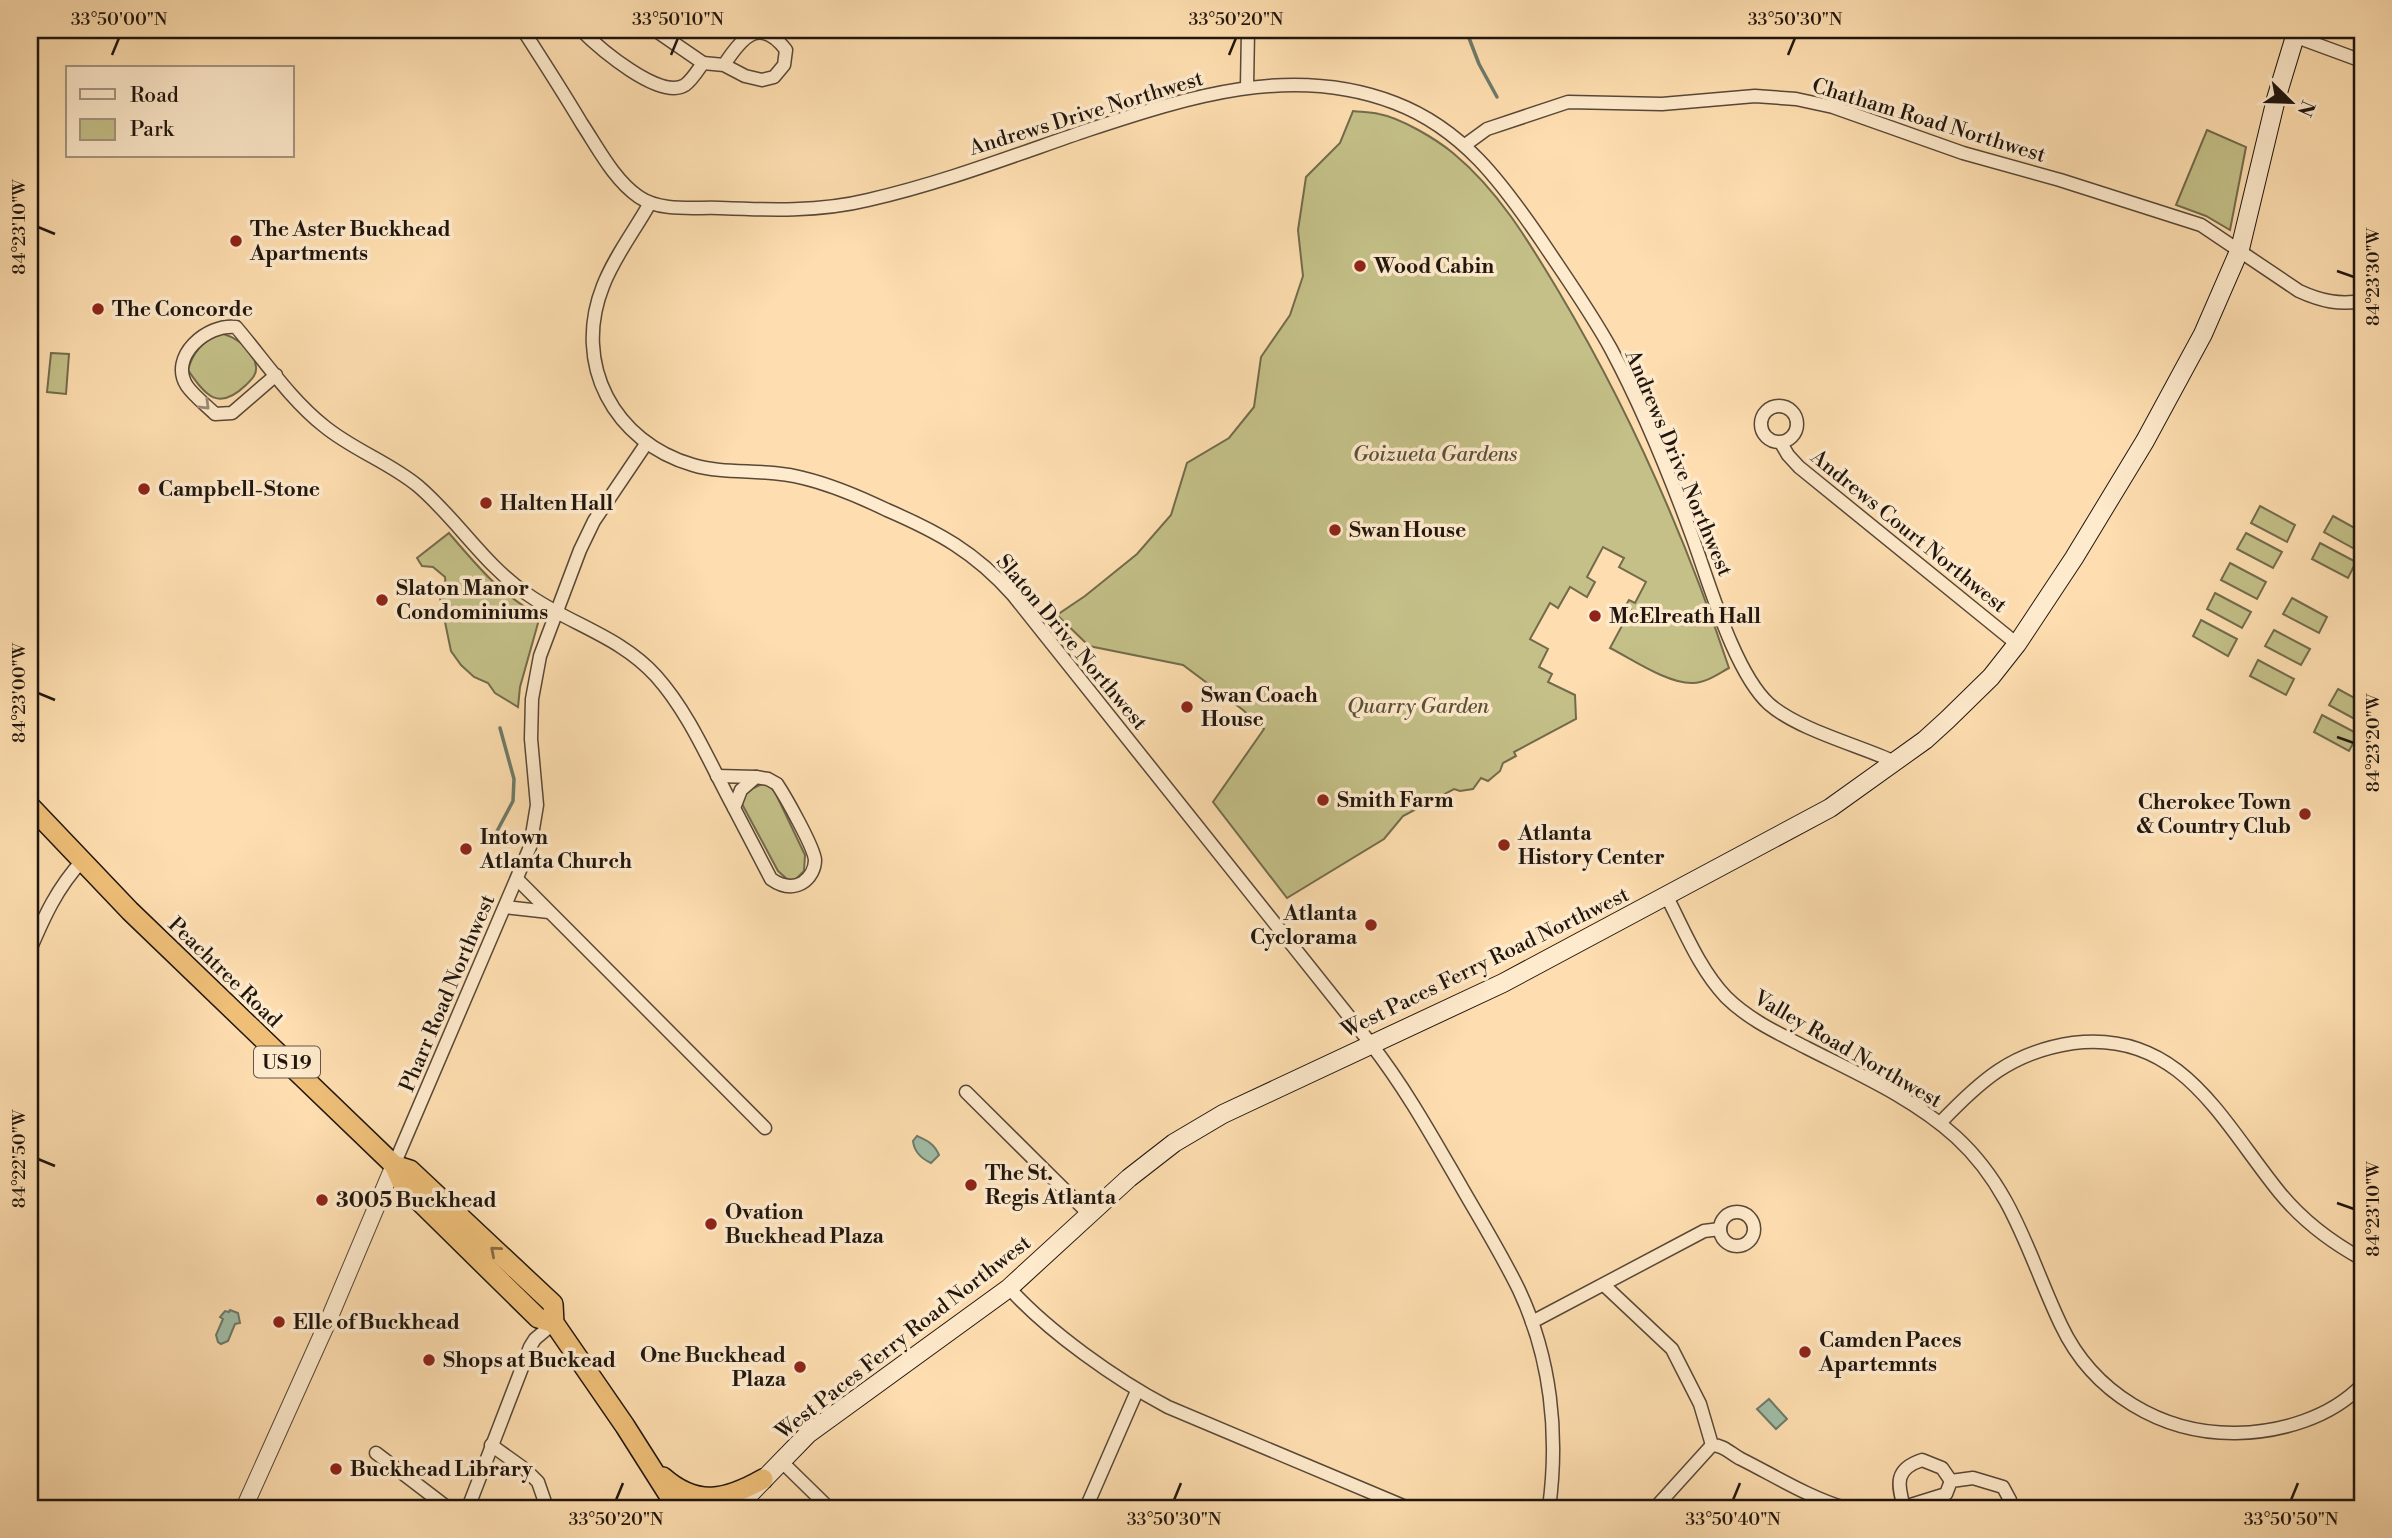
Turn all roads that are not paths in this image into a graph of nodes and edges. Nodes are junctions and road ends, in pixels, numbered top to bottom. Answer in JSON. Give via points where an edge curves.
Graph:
{"nodes":[{"id":1,"x":523,"y":30,"type":"edge"},
{"id":2,"x":581,"y":30,"type":"edge"},
{"id":3,"x":654,"y":30,"type":"edge"},
{"id":4,"x":1248,"y":30,"type":"edge"},
{"id":5,"x":2295,"y":33,"type":"edge"},
{"id":6,"x":2362,"y":61,"type":"edge"},
{"id":7,"x":703,"y":63,"type":"junction"},
{"id":8,"x":724,"y":65,"type":"junction"},
{"id":9,"x":1247,"y":87,"type":"junction"},
{"id":10,"x":1465,"y":145,"type":"junction"},
{"id":11,"x":650,"y":203,"type":"junction"},
{"id":12,"x":2240,"y":249,"type":"junction"},
{"id":13,"x":2362,"y":301,"type":"edge"},
{"id":14,"x":276,"y":375,"type":"junction"},
{"id":15,"x":1781,"y":443,"type":"dead end"},
{"id":16,"x":646,"y":444,"type":"junction"},
{"id":17,"x":556,"y":611,"type":"junction"},
{"id":18,"x":2017,"y":644,"type":"junction"},
{"id":19,"x":1895,"y":762,"type":"junction"},
{"id":20,"x":717,"y":776,"type":"junction"},
{"id":21,"x":756,"y":777,"type":"junction"},
{"id":22,"x":30,"y":806,"type":"edge"},
{"id":23,"x":734,"y":808,"type":"junction"},
{"id":24,"x":82,"y":861,"type":"junction"},
{"id":25,"x":517,"y":879,"type":"junction"},
{"id":26,"x":1667,"y":897,"type":"junction"},
{"id":27,"x":505,"y":907,"type":"junction"},
{"id":28,"x":549,"y":912,"type":"junction"},
{"id":29,"x":30,"y":950,"type":"edge"},
{"id":30,"x":1371,"y":1044,"type":"junction"},
{"id":31,"x":966,"y":1092,"type":"dead end"},
{"id":32,"x":1940,"y":1123,"type":"junction"},
{"id":33,"x":765,"y":1128,"type":"dead end"},
{"id":34,"x":394,"y":1165,"type":"junction"},
{"id":35,"x":1090,"y":1215,"type":"junction"},
{"id":36,"x":1720,"y":1229,"type":"dead end"},
{"id":37,"x":2362,"y":1259,"type":"edge"},
{"id":38,"x":1604,"y":1285,"type":"junction"},
{"id":39,"x":1009,"y":1288,"type":"junction"},
{"id":40,"x":1532,"y":1322,"type":"junction"},
{"id":41,"x":554,"y":1323,"type":"junction"},
{"id":42,"x":2362,"y":1385,"type":"edge"},
{"id":43,"x":1137,"y":1391,"type":"junction"},
{"id":44,"x":491,"y":1445,"type":"junction"},
{"id":45,"x":1712,"y":1445,"type":"junction"},
{"id":46,"x":376,"y":1453,"type":"dead end"},
{"id":47,"x":781,"y":1461,"type":"junction"},
{"id":48,"x":651,"y":1467,"type":"junction"},
{"id":49,"x":764,"y":1479,"type":"junction"},
{"id":50,"x":1951,"y":1481,"type":"junction"},
{"id":51,"x":244,"y":1508,"type":"edge"},
{"id":52,"x":448,"y":1508,"type":"edge"},
{"id":53,"x":468,"y":1508,"type":"edge"},
{"id":54,"x":548,"y":1508,"type":"edge"},
{"id":55,"x":677,"y":1508,"type":"edge"},
{"id":56,"x":736,"y":1508,"type":"edge"},
{"id":57,"x":829,"y":1508,"type":"edge"},
{"id":58,"x":1086,"y":1508,"type":"edge"},
{"id":59,"x":1408,"y":1508,"type":"edge"},
{"id":60,"x":1549,"y":1508,"type":"edge"},
{"id":61,"x":1655,"y":1508,"type":"edge"},
{"id":62,"x":1845,"y":1508,"type":"edge"},
{"id":63,"x":1903,"y":1508,"type":"edge"},
{"id":64,"x":2011,"y":1508,"type":"edge"}],
"edges":[{"from":1,"to":11,"type":"street","via":[[608,163],[633,192]]},
{"from":2,"to":7,"type":"street","via":[[642,79],[673,88],[685,85]]},
{"from":3,"to":7,"type":"street"},
{"from":4,"to":9,"type":"street"},
{"from":5,"to":6,"type":"street"},
{"from":5,"to":12,"type":"main road","name":"West Paces Ferry Road Northwest"},
{"from":7,"to":8,"type":"street"},
{"from":8,"to":8,"type":"street","via":[[749,34],[763,32],[777,38],[786,50],[784,65],[774,77],[762,80]]},
{"from":9,"to":10,"type":"street","name":"Andrews Drive Northwest","via":[[1309,85],[1367,94],[1419,113]]},
{"from":9,"to":11,"type":"street","name":"Andrews Drive Northwest","via":[[1161,106],[914,189],[862,202],[778,210]]},
{"from":10,"to":12,"type":"street","name":"Chatham Road Northwest","via":[[1487,129],[1569,102],[1662,104],[1755,96],[1797,99],[2201,225]]},
{"from":10,"to":19,"type":"street","name":"Andrews Drive Northwest","via":[[1513,199],[1613,353],[1665,466],[1731,641],[1752,684],[1785,716]]},
{"from":11,"to":16,"type":"street","name":"Slaton Drive Northwest","via":[[604,284],[593,336],[596,368],[606,396]]},
{"from":12,"to":13,"type":"street","name":"Chatham Road Northwest","via":[[2317,299]]},
{"from":12,"to":18,"type":"main road","name":"West Paces Ferry Road Northwest","via":[[2203,334],[2151,432]]},
{"from":14,"to":14,"type":"street","one_way":true,"via":[[236,327],[224,325],[202,334],[181,368],[186,385],[215,414],[232,413]]},
{"from":14,"to":17,"type":"street","via":[[323,426],[416,485],[503,576]]},
{"from":15,"to":18,"type":"street","name":"Andrews Court Northwest","via":[[1799,467]]},
{"from":16,"to":17,"type":"street","name":"Pharr Road Northwest","via":[[594,521]]},
{"from":16,"to":30,"type":"street","name":"Slaton Drive Northwest","via":[[696,466],[777,473],[826,485],[930,529],[978,560],[1013,595]]},
{"from":17,"to":20,"type":"street","via":[[617,642],[655,674],[683,712]]},
{"from":17,"to":25,"type":"street","name":"Pharr Road Northwest","via":[[540,656],[532,699],[537,805],[530,847]]},
{"from":18,"to":19,"type":"main road","name":"West Paces Ferry Road Northwest","via":[[1947,720]]},
{"from":19,"to":26,"type":"main road","name":"West Paces Ferry Road Northwest","via":[[1830,808]]},
{"from":20,"to":21,"type":"street"},
{"from":20,"to":23,"type":"street"},
{"from":21,"to":23,"type":"street","via":[[741,790]]},
{"from":21,"to":23,"type":"street","via":[[777,784],[814,854],[814,868],[807,880],[789,887],[771,879]]},
{"from":22,"to":24,"type":"highway","name":"Peachtree Road","number":"US 19"},
{"from":24,"to":29,"type":"street","via":[[53,897]]},
{"from":24,"to":34,"type":"highway","name":"Peachtree Road","number":"US 19"},
{"from":25,"to":27,"type":"street","name":"Pharr Road Northwest"},
{"from":25,"to":28,"type":"street"},
{"from":26,"to":30,"type":"main road","name":"West Paces Ferry Road Northwest","via":[[1503,983]]},
{"from":26,"to":32,"type":"street","name":"Valley Road Northwest","via":[[1709,975],[1740,1010],[1901,1096]]},
{"from":27,"to":28,"type":"street"},
{"from":27,"to":34,"type":"street","name":"Pharr Road Northwest"},
{"from":28,"to":33,"type":"street"},
{"from":30,"to":35,"type":"main road","name":"West Paces Ferry Road Northwest","via":[[1198,1128],[1151,1160]]},
{"from":30,"to":40,"type":"street","name":"Slaton Drive Northwest","via":[[1410,1098],[1502,1257]]},
{"from":31,"to":35,"type":"street"},
{"from":32,"to":37,"type":"street","via":[[1983,1079],[2029,1054],[2090,1041],[2140,1049],[2170,1063],[2194,1083],[2295,1210],[2328,1239]]},
{"from":32,"to":42,"type":"street","name":"Valley Road Northwest","via":[[1976,1158],[2006,1199],[2061,1325],[2081,1358],[2141,1411],[2206,1431],[2266,1430],[2329,1410]]},
{"from":34,"to":41,"type":"highway","number":"US 19","via":[[410,1171],[527,1278],[553,1304]]},
{"from":34,"to":51,"type":"street"},
{"from":35,"to":39,"type":"main road","name":"West Paces Ferry Road Northwest"},
{"from":36,"to":38,"type":"street","via":[[1704,1231]]},
{"from":38,"to":40,"type":"street"},
{"from":38,"to":45,"type":"street","via":[[1672,1349],[1700,1404]]},
{"from":39,"to":43,"type":"street","via":[[1028,1308]]},
{"from":39,"to":47,"type":"main road","name":"West Paces Ferry Road Northwest","via":[[840,1409]]},
{"from":40,"to":60,"type":"street","name":"Slaton Drive Northwest","via":[[1553,1420]]},
{"from":41,"to":44,"type":"street","via":[[530,1347]]},
{"from":41,"to":48,"type":"highway","number":"US 19"},
{"from":43,"to":58,"type":"street"},
{"from":43,"to":59,"type":"street"},
{"from":44,"to":53,"type":"street"},
{"from":44,"to":54,"type":"street","via":[[538,1482]]},
{"from":45,"to":61,"type":"street"},
{"from":45,"to":62,"type":"street"},
{"from":46,"to":52,"type":"street"},
{"from":47,"to":49,"type":"main road","name":"West Paces Ferry Road Northwest"},
{"from":47,"to":57,"type":"street"},
{"from":48,"to":49,"type":"highway","via":[[680,1490],[702,1497],[737,1492]]},
{"from":48,"to":55,"type":"highway","number":"US 19"},
{"from":49,"to":56,"type":"main road","name":"West Paces Ferry Road Northwest"},
{"from":50,"to":63,"type":"street","via":[[1946,1494]]},
{"from":50,"to":63,"type":"street","via":[[1942,1468],[1922,1460],[1909,1464],[1900,1474]]},
{"from":50,"to":64,"type":"street","via":[[1973,1478],[2003,1488]]}]}
